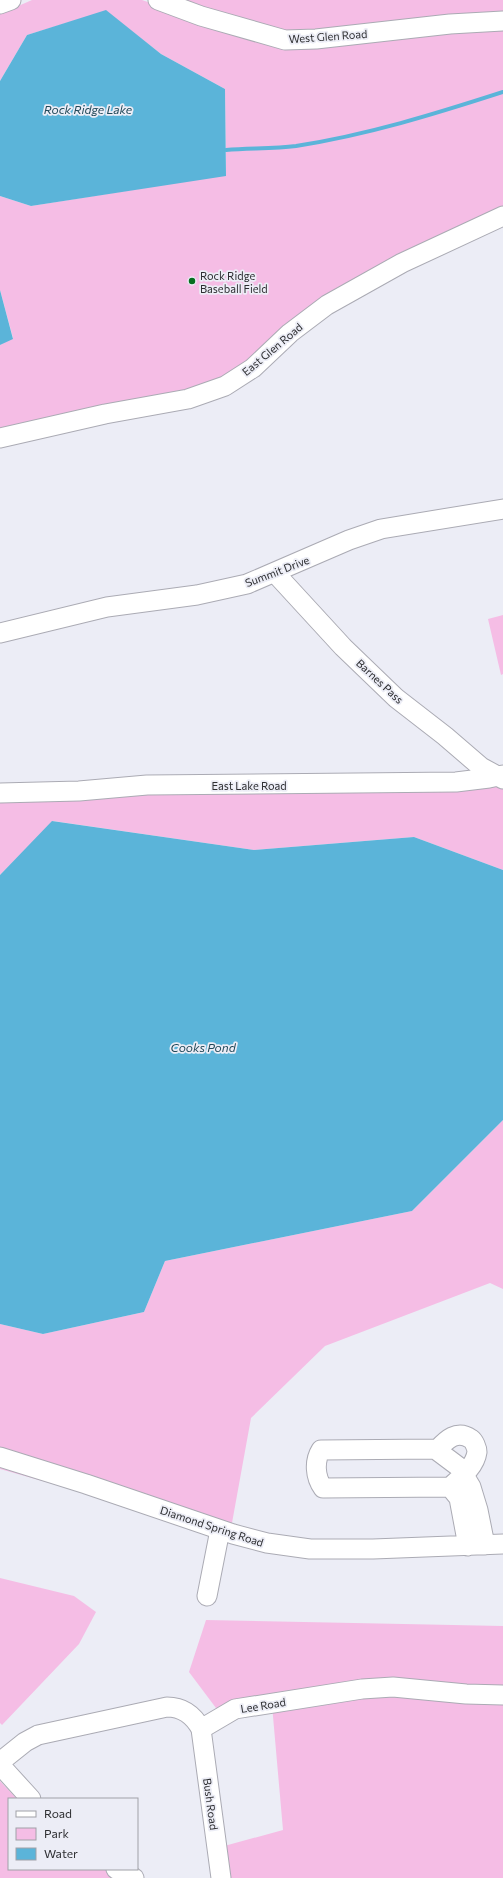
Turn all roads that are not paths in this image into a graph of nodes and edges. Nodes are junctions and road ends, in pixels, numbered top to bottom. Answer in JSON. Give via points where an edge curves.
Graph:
{"nodes":[{"id":1,"x":11,"y":0,"type":"edge"},
{"id":2,"x":158,"y":0,"type":"edge"},
{"id":3,"x":0,"y":4,"type":"edge"},
{"id":4,"x":201,"y":8,"type":"edge"},
{"id":5,"x":503,"y":21,"type":"edge"},
{"id":6,"x":503,"y":216,"type":"edge"},
{"id":7,"x":0,"y":438,"type":"edge"},
{"id":8,"x":503,"y":509,"type":"edge"},
{"id":9,"x":275,"y":573,"type":"junction"},
{"id":10,"x":0,"y":633,"type":"edge"},
{"id":11,"x":501,"y":777,"type":"edge"},
{"id":12,"x":0,"y":793,"type":"edge"},
{"id":13,"x":437,"y":1450,"type":"junction"},
{"id":14,"x":0,"y":1457,"type":"edge"},
{"id":15,"x":457,"y":1480,"type":"junction"},
{"id":16,"x":220,"y":1530,"type":"junction"},
{"id":17,"x":485,"y":1545,"type":"edge"},
{"id":18,"x":207,"y":1596,"type":"dead end"},
{"id":19,"x":503,"y":1695,"type":"edge"},
{"id":20,"x":201,"y":1729,"type":"junction"},
{"id":21,"x":0,"y":1763,"type":"edge"},
{"id":22,"x":30,"y":1798,"type":"edge"},
{"id":23,"x":118,"y":1870,"type":"edge"},
{"id":24,"x":134,"y":1878,"type":"edge"},
{"id":25,"x":221,"y":1878,"type":"edge"}],
"edges":[{"from":1,"to":3,"type":"street"},
{"from":2,"to":4,"type":"street","name":"West Glen Road"},
{"from":4,"to":5,"type":"street","name":"West Glen Road","via":[[285,40]]},
{"from":6,"to":7,"type":"street","name":"East Glen Road","via":[[402,263],[328,305],[290,333],[254,368],[225,386],[188,399],[105,414]]},
{"from":8,"to":9,"type":"street","name":"Summit Drive","via":[[380,529]]},
{"from":9,"to":10,"type":"street","name":"Summit Drive","via":[[247,584],[197,595],[107,607]]},
{"from":9,"to":11,"type":"street","name":"Barnes Pass","via":[[343,647],[396,698],[481,767]]},
{"from":11,"to":12,"type":"street","name":"East Lake Road","via":[[456,782],[162,785]]},
{"from":13,"to":15,"type":"street","via":[[459,1467]]},
{"from":13,"to":15,"type":"street","via":[[447,1439],[455,1435],[466,1435],[474,1441],[477,1452],[473,1463]]},
{"from":13,"to":15,"type":"street","via":[[322,1450],[317,1457],[318,1480],[323,1488]]},
{"from":14,"to":16,"type":"street","name":"Diamond Spring Road"},
{"from":15,"to":17,"type":"street","via":[[459,1498]]},
{"from":16,"to":17,"type":"street","name":"Diamond Spring Road","via":[[267,1544],[310,1549]]},
{"from":16,"to":18,"type":"street"},
{"from":19,"to":20,"type":"street","name":"Lee Road","via":[[393,1687],[362,1689],[235,1709]]},
{"from":20,"to":21,"type":"street","via":[[196,1721],[178,1707],[168,1706],[38,1735],[25,1742]]},
{"from":20,"to":25,"type":"street","name":"Bush Road"},
{"from":21,"to":22,"type":"street"},
{"from":23,"to":24,"type":"street"}]}
